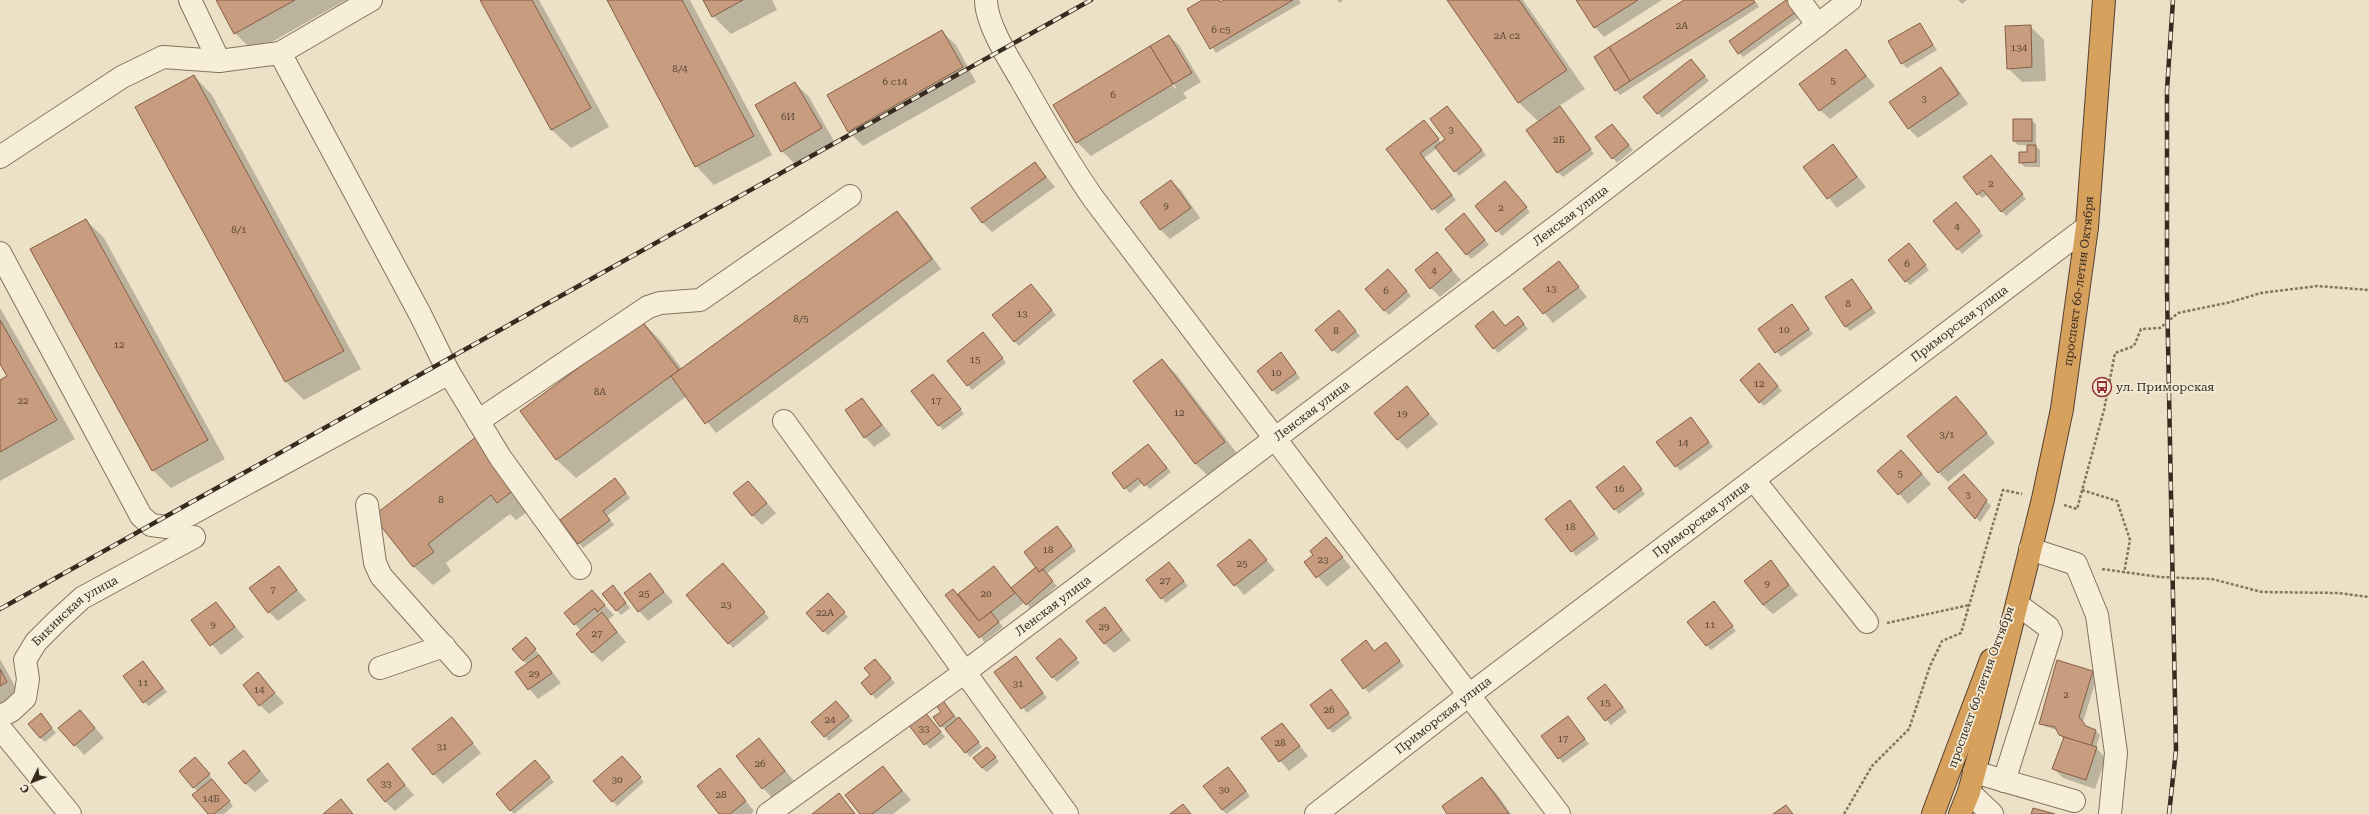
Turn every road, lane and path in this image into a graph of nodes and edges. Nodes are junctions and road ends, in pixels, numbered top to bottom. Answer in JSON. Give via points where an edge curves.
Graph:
{"nodes":[{"id":1,"x":190,"y":0,"type":"edge"},
{"id":2,"x":371,"y":0,"type":"edge"},
{"id":3,"x":986,"y":0,"type":"edge"},
{"id":4,"x":1800,"y":0,"type":"edge"},
{"id":5,"x":1850,"y":0,"type":"edge"},
{"id":6,"x":2104,"y":0,"type":"edge"},
{"id":7,"x":1818,"y":25,"type":"junction"},
{"id":8,"x":280,"y":53,"type":"junction"},
{"id":9,"x":218,"y":61,"type":"junction"},
{"id":10,"x":0,"y":157,"type":"edge"},
{"id":11,"x":850,"y":196,"type":"dead end"},
{"id":12,"x":2087,"y":227,"type":"junction"},
{"id":13,"x":0,"y":253,"type":"edge"},
{"id":14,"x":2369,"y":290,"type":"edge"},
{"id":15,"x":2115,"y":353,"type":"dead end"},
{"id":16,"x":449,"y":373,"type":"junction"},
{"id":17,"x":478,"y":421,"type":"junction"},
{"id":18,"x":784,"y":421,"type":"dead end"},
{"id":19,"x":1274,"y":437,"type":"junction"},
{"id":20,"x":1754,"y":480,"type":"junction"},
{"id":21,"x":2082,"y":490,"type":"dead end"},
{"id":22,"x":367,"y":505,"type":"dead end"},
{"id":23,"x":194,"y":537,"type":"dead end"},
{"id":24,"x":2029,"y":554,"type":"junction"},
{"id":25,"x":2076,"y":564,"type":"junction"},
{"id":26,"x":580,"y":568,"type":"dead end"},
{"id":27,"x":2124,"y":573,"type":"junction"},
{"id":28,"x":2369,"y":597,"type":"edge"},
{"id":29,"x":2017,"y":604,"type":"junction"},
{"id":30,"x":1969,"y":606,"type":"dead end"},
{"id":31,"x":1867,"y":622,"type":"joint"},
{"id":32,"x":1961,"y":633,"type":"dead end"},
{"id":33,"x":444,"y":646,"type":"junction"},
{"id":34,"x":460,"y":665,"type":"dead end"},
{"id":35,"x":380,"y":668,"type":"dead end"},
{"id":36,"x":965,"y":672,"type":"junction"},
{"id":37,"x":1469,"y":695,"type":"junction"},
{"id":38,"x":0,"y":716,"type":"edge"},
{"id":39,"x":0,"y":728,"type":"edge"},
{"id":40,"x":2004,"y":781,"type":"junction"},
{"id":41,"x":1972,"y":782,"type":"junction"},
{"id":42,"x":2074,"y":801,"type":"dead end"},
{"id":43,"x":70,"y":814,"type":"edge"},
{"id":44,"x":768,"y":814,"type":"edge"},
{"id":45,"x":1067,"y":814,"type":"edge"},
{"id":46,"x":1316,"y":814,"type":"edge"},
{"id":47,"x":1560,"y":814,"type":"edge"},
{"id":48,"x":1844,"y":814,"type":"edge"},
{"id":49,"x":1933,"y":814,"type":"edge"},
{"id":50,"x":1960,"y":814,"type":"edge"},
{"id":51,"x":1992,"y":814,"type":"edge"},
{"id":52,"x":2110,"y":814,"type":"edge"}],
"edges":[{"from":1,"to":9,"type":"street"},
{"from":2,"to":8,"type":"street"},
{"from":3,"to":19,"type":"street","via":[[1004,49],[1060,150],[1093,198]]},
{"from":4,"to":7,"type":"street"},
{"from":5,"to":7,"type":"street","name":"Ленская улица"},
{"from":6,"to":12,"type":"highway","name":"проспект 60-летия Октября","via":[[2100,24]]},
{"from":7,"to":19,"type":"street","name":"Ленская улица","via":[[1565,220]]},
{"from":8,"to":9,"type":"street"},
{"from":8,"to":16,"type":"street"},
{"from":9,"to":10,"type":"street","via":[[163,57],[122,77]]},
{"from":11,"to":17,"type":"street","via":[[700,300],[660,303],[648,307]]},
{"from":12,"to":20,"type":"street","name":"Приморская улица"},
{"from":12,"to":24,"type":"highway","name":"проспект 60-летия Октября","via":[[2062,409],[2044,499]]},
{"from":13,"to":16,"type":"street","via":[[141,516],[151,525],[167,527]]},
{"from":14,"to":15,"type":"path","via":[[2317,286],[2261,292],[2231,302],[2178,313],[2160,328],[2141,329],[2134,346]]},
{"from":16,"to":17,"type":"street"},
{"from":17,"to":26,"type":"street","via":[[500,457]]},
{"from":18,"to":36,"type":"street"},
{"from":19,"to":36,"type":"street","name":"Ленская улица"},
{"from":19,"to":37,"type":"street"},
{"from":20,"to":31,"type":"street"},
{"from":20,"to":37,"type":"street","name":"Приморская улица"},
{"from":21,"to":27,"type":"path","via":[[2116,501],[2130,540]]},
{"from":22,"to":33,"type":"street","via":[[374,563],[381,576]]},
{"from":23,"to":38,"type":"street","name":"Бикинская улица","via":[[82,598],[58,620],[36,642],[26,660],[28,679],[25,698],[11,711]]},
{"from":24,"to":25,"type":"street"},
{"from":24,"to":29,"type":"highway","name":"проспект 60-летия Октября"},
{"from":24,"to":49,"type":"highway","name":"проспект 60-летия Октября"},
{"from":25,"to":27,"type":"path"},
{"from":25,"to":52,"type":"street","via":[[2097,616],[2116,753]]},
{"from":27,"to":28,"type":"path","via":[[2212,578],[2262,592],[2338,593]]},
{"from":29,"to":40,"type":"street","via":[[2048,627],[2051,633]]},
{"from":29,"to":41,"type":"highway","name":"проспект 60-летия Октября"},
{"from":30,"to":31,"type":"path","via":[[1890,623]]},
{"from":32,"to":48,"type":"path","via":[[1942,641],[1930,666],[1909,729],[1872,766]]},
{"from":33,"to":34,"type":"street"},
{"from":33,"to":35,"type":"street"},
{"from":36,"to":44,"type":"street","name":"Ленская улица"},
{"from":36,"to":45,"type":"street"},
{"from":37,"to":46,"type":"street","name":"Приморская улица"},
{"from":37,"to":47,"type":"street"},
{"from":39,"to":43,"type":"street"},
{"from":40,"to":41,"type":"street"},
{"from":40,"to":42,"type":"street"},
{"from":41,"to":50,"type":"highway","name":"проспект 60-летия Октября"},
{"from":41,"to":51,"type":"street"}]}
